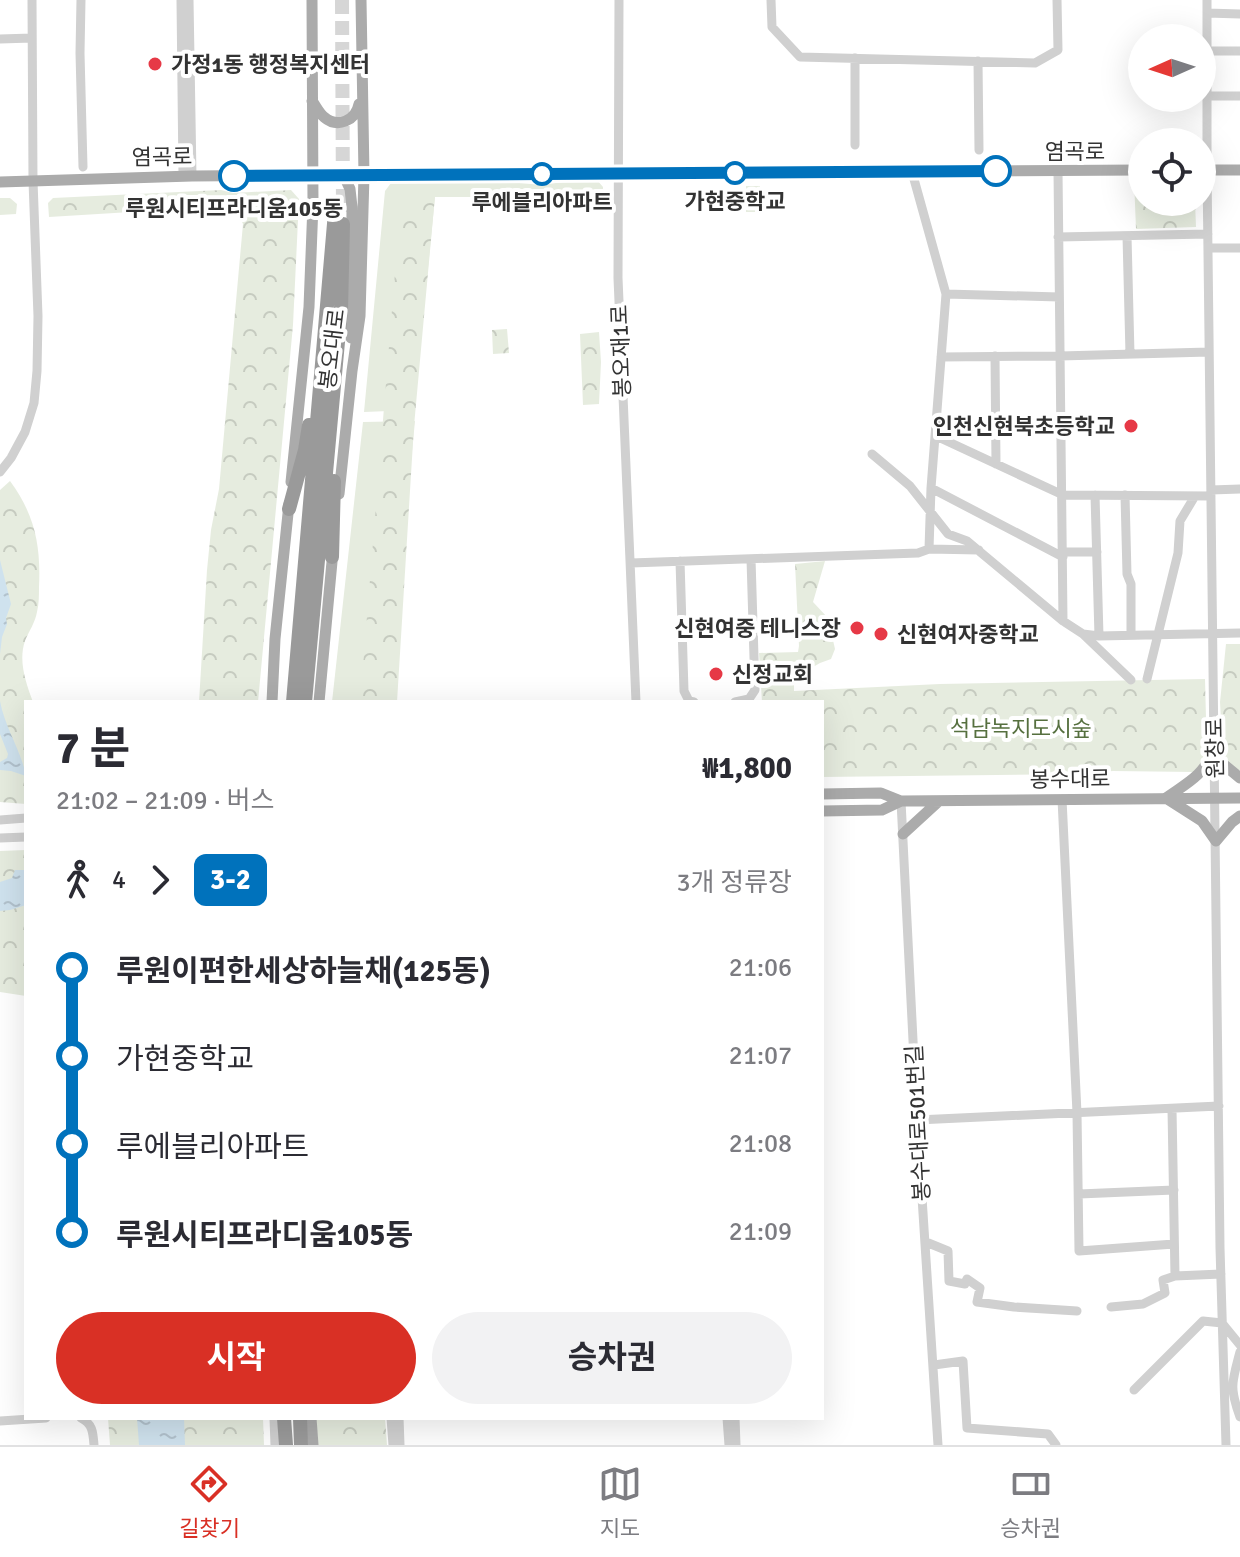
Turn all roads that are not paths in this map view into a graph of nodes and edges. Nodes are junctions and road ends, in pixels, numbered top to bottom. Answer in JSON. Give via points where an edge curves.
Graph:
{"nodes":[{"id":1,"x":32,"y":0,"type":"edge"},
{"id":2,"x":81,"y":0,"type":"edge"},
{"id":3,"x":181,"y":0,"type":"edge"},
{"id":4,"x":189,"y":0,"type":"edge"},
{"id":5,"x":312,"y":0,"type":"edge"},
{"id":6,"x":361,"y":0,"type":"edge"},
{"id":7,"x":619,"y":0,"type":"edge"},
{"id":8,"x":771,"y":0,"type":"edge"},
{"id":9,"x":1057,"y":0,"type":"edge"},
{"id":10,"x":1207,"y":0,"type":"edge"},
{"id":11,"x":1207,"y":13,"type":"junction"},
{"id":12,"x":1240,"y":14,"type":"edge"},
{"id":13,"x":1207,"y":24,"type":"edge"},
{"id":14,"x":32,"y":38,"type":"junction"},
{"id":15,"x":0,"y":39,"type":"edge"},
{"id":16,"x":1216,"y":51,"type":"edge"},
{"id":17,"x":1240,"y":51,"type":"edge"},
{"id":18,"x":855,"y":58,"type":"junction"},
{"id":19,"x":978,"y":61,"type":"junction"},
{"id":20,"x":361,"y":96,"type":"junction"},
{"id":21,"x":1216,"y":96,"type":"edge"},
{"id":22,"x":1240,"y":96,"type":"edge"},
{"id":23,"x":312,"y":101,"type":"junction"},
{"id":24,"x":855,"y":145,"type":"dead end"},
{"id":25,"x":979,"y":150,"type":"dead end"},
{"id":26,"x":188,"y":160,"type":"junction"},
{"id":27,"x":83,"y":167,"type":"dead end"},
{"id":28,"x":1128,"y":170,"type":"edge"},
{"id":29,"x":1216,"y":170,"type":"edge"},
{"id":30,"x":1240,"y":170,"type":"edge"},
{"id":31,"x":1058,"y":171,"type":"junction"},
{"id":32,"x":912,"y":172,"type":"junction"},
{"id":33,"x":620,"y":174,"type":"junction"},
{"id":34,"x":312,"y":175,"type":"junction"},
{"id":35,"x":338,"y":175,"type":"junction"},
{"id":36,"x":364,"y":175,"type":"junction"},
{"id":37,"x":188,"y":176,"type":"junction"},
{"id":38,"x":33,"y":181,"type":"junction"},
{"id":39,"x":0,"y":182,"type":"edge"},
{"id":40,"x":1207,"y":216,"type":"edge"},
{"id":41,"x":1208,"y":234,"type":"junction"},
{"id":42,"x":1127,"y":236,"type":"junction"},
{"id":43,"x":1058,"y":237,"type":"junction"},
{"id":44,"x":1208,"y":248,"type":"junction"},
{"id":45,"x":1240,"y":248,"type":"edge"},
{"id":46,"x":946,"y":294,"type":"junction"},
{"id":47,"x":1059,"y":297,"type":"junction"},
{"id":48,"x":341,"y":309,"type":"junction"},
{"id":49,"x":326,"y":322,"type":"junction"},
{"id":50,"x":1209,"y":352,"type":"junction"},
{"id":51,"x":1130,"y":354,"type":"junction"},
{"id":52,"x":995,"y":356,"type":"junction"},
{"id":53,"x":1060,"y":356,"type":"junction"},
{"id":54,"x":941,"y":357,"type":"junction"},
{"id":55,"x":352,"y":371,"type":"junction"},
{"id":56,"x":936,"y":436,"type":"junction"},
{"id":57,"x":872,"y":454,"type":"dead end"},
{"id":58,"x":996,"y":464,"type":"junction"},
{"id":59,"x":0,"y":472,"type":"edge"},
{"id":60,"x":931,"y":488,"type":"junction"},
{"id":61,"x":1240,"y":489,"type":"edge"},
{"id":62,"x":1211,"y":493,"type":"junction"},
{"id":63,"x":1063,"y":495,"type":"junction"},
{"id":64,"x":1095,"y":495,"type":"junction"},
{"id":65,"x":1125,"y":495,"type":"junction"},
{"id":66,"x":1195,"y":496,"type":"junction"},
{"id":67,"x":289,"y":509,"type":"junction"},
{"id":68,"x":930,"y":511,"type":"junction"},
{"id":69,"x":929,"y":549,"type":"junction"},
{"id":70,"x":979,"y":550,"type":"junction"},
{"id":71,"x":1097,"y":552,"type":"junction"},
{"id":72,"x":1063,"y":555,"type":"junction"},
{"id":73,"x":332,"y":557,"type":"junction"},
{"id":74,"x":751,"y":559,"type":"junction"},
{"id":75,"x":680,"y":561,"type":"junction"},
{"id":76,"x":631,"y":563,"type":"junction"},
{"id":77,"x":1063,"y":621,"type":"junction"},
{"id":78,"x":1213,"y":633,"type":"junction"},
{"id":79,"x":1240,"y":633,"type":"edge"},
{"id":80,"x":1083,"y":634,"type":"junction"},
{"id":81,"x":1131,"y":635,"type":"junction"},
{"id":82,"x":1157,"y":635,"type":"junction"},
{"id":83,"x":1099,"y":636,"type":"junction"},
{"id":84,"x":1147,"y":679,"type":"dead end"},
{"id":85,"x":1131,"y":680,"type":"dead end"},
{"id":86,"x":272,"y":700,"type":"edge"},
{"id":87,"x":293,"y":700,"type":"edge"},
{"id":88,"x":305,"y":700,"type":"edge"},
{"id":89,"x":319,"y":700,"type":"edge"},
{"id":90,"x":636,"y":700,"type":"edge"},
{"id":91,"x":688,"y":700,"type":"edge"},
{"id":92,"x":744,"y":700,"type":"edge"},
{"id":93,"x":1215,"y":750,"type":"junction"},
{"id":94,"x":1240,"y":778,"type":"edge"},
{"id":95,"x":824,"y":794,"type":"edge"},
{"id":96,"x":1166,"y":798,"type":"junction"},
{"id":97,"x":1216,"y":798,"type":"junction"},
{"id":98,"x":1240,"y":798,"type":"edge"},
{"id":99,"x":1062,"y":799,"type":"junction"},
{"id":100,"x":901,"y":801,"type":"junction"},
{"id":101,"x":939,"y":801,"type":"junction"},
{"id":102,"x":824,"y":811,"type":"edge"},
{"id":103,"x":1240,"y":816,"type":"edge"},
{"id":104,"x":24,"y":818,"type":"edge"},
{"id":105,"x":0,"y":820,"type":"edge"},
{"id":106,"x":903,"y":834,"type":"junction"},
{"id":107,"x":24,"y":837,"type":"edge"},
{"id":108,"x":0,"y":838,"type":"edge"},
{"id":109,"x":1216,"y":841,"type":"junction"},
{"id":110,"x":1219,"y":1106,"type":"junction"},
{"id":111,"x":1172,"y":1109,"type":"junction"},
{"id":112,"x":1077,"y":1113,"type":"junction"},
{"id":113,"x":917,"y":1120,"type":"junction"},
{"id":114,"x":1174,"y":1190,"type":"junction"},
{"id":115,"x":1079,"y":1194,"type":"junction"},
{"id":116,"x":926,"y":1242,"type":"junction"},
{"id":117,"x":1174,"y":1244,"type":"junction"},
{"id":118,"x":1221,"y":1274,"type":"junction"},
{"id":119,"x":1175,"y":1276,"type":"junction"},
{"id":120,"x":1111,"y":1307,"type":"dead end"},
{"id":121,"x":1077,"y":1311,"type":"dead end"},
{"id":122,"x":1222,"y":1323,"type":"junction"},
{"id":123,"x":1240,"y":1345,"type":"edge"},
{"id":124,"x":1240,"y":1352,"type":"edge"},
{"id":125,"x":934,"y":1365,"type":"junction"},
{"id":126,"x":1134,"y":1390,"type":"dead end"},
{"id":127,"x":1240,"y":1417,"type":"edge"},
{"id":128,"x":24,"y":1419,"type":"edge"},
{"id":129,"x":84,"y":1420,"type":"edge"},
{"id":130,"x":274,"y":1420,"type":"edge"},
{"id":131,"x":284,"y":1420,"type":"edge"},
{"id":132,"x":300,"y":1420,"type":"edge"},
{"id":133,"x":311,"y":1420,"type":"edge"},
{"id":134,"x":391,"y":1420,"type":"edge"},
{"id":135,"x":399,"y":1420,"type":"edge"},
{"id":136,"x":727,"y":1420,"type":"edge"},
{"id":137,"x":735,"y":1420,"type":"edge"},
{"id":138,"x":0,"y":1421,"type":"edge"},
{"id":139,"x":94,"y":1445,"type":"edge"},
{"id":140,"x":275,"y":1445,"type":"edge"},
{"id":141,"x":285,"y":1445,"type":"edge"},
{"id":142,"x":302,"y":1445,"type":"edge"},
{"id":143,"x":313,"y":1445,"type":"edge"},
{"id":144,"x":393,"y":1445,"type":"edge"},
{"id":145,"x":400,"y":1445,"type":"edge"},
{"id":146,"x":729,"y":1445,"type":"edge"},
{"id":147,"x":736,"y":1445,"type":"edge"},
{"id":148,"x":938,"y":1445,"type":"edge"},
{"id":149,"x":1056,"y":1445,"type":"edge"},
{"id":150,"x":1226,"y":1445,"type":"edge"}],
"edges":[{"from":1,"to":14,"type":"street"},
{"from":2,"to":27,"type":"street"},
{"from":3,"to":26,"type":"street"},
{"from":4,"to":26,"type":"street"},
{"from":5,"to":23,"type":"main road","name":"봉오대로"},
{"from":6,"to":20,"type":"main road","name":"봉오대로"},
{"from":7,"to":33,"type":"street","name":"봉오재1로"},
{"from":8,"to":18,"type":"street","via":[[772,27],[800,57]]},
{"from":9,"to":19,"type":"street","via":[[1058,50],[1035,63]]},
{"from":10,"to":11,"type":"street","name":"원창로"},
{"from":11,"to":12,"type":"street"},
{"from":11,"to":13,"type":"street","name":"원창로"},
{"from":14,"to":15,"type":"street"},
{"from":14,"to":38,"type":"street"},
{"from":16,"to":17,"type":"street"},
{"from":18,"to":19,"type":"street"},
{"from":18,"to":24,"type":"street"},
{"from":19,"to":25,"type":"street"},
{"from":20,"to":23,"type":"main road","via":[[353,118],[339,122],[326,119]]},
{"from":20,"to":36,"type":"main road","name":"봉오대로"},
{"from":21,"to":22,"type":"street"},
{"from":23,"to":34,"type":"main road","name":"봉오대로"},
{"from":26,"to":37,"type":"street"},
{"from":28,"to":31,"type":"main road","name":"염곡로"},
{"from":29,"to":30,"type":"main road"},
{"from":31,"to":32,"type":"main road","name":"염곡로"},
{"from":31,"to":43,"type":"street"},
{"from":32,"to":33,"type":"main road","name":"염곡로"},
{"from":32,"to":46,"type":"street"},
{"from":33,"to":36,"type":"main road","name":"염곡로"},
{"from":33,"to":76,"type":"street","name":"봉오재1로","via":[[619,293]]},
{"from":34,"to":35,"type":"main road","name":"염곡로"},
{"from":34,"to":37,"type":"main road","name":"염곡로"},
{"from":34,"to":67,"type":"main road","name":"봉오대로","via":[[309,307]]},
{"from":35,"to":36,"type":"main road","name":"염곡로"},
{"from":35,"to":55,"type":"main road","via":[[350,189],[352,207]]},
{"from":36,"to":55,"type":"main road","name":"봉오대로","via":[[360,316]]},
{"from":37,"to":38,"type":"main road","name":"염곡로"},
{"from":38,"to":39,"type":"main road","name":"염곡로"},
{"from":38,"to":59,"type":"street","via":[[36,389],[25,432]]},
{"from":40,"to":41,"type":"street","name":"원창로"},
{"from":41,"to":42,"type":"street"},
{"from":41,"to":44,"type":"street","name":"원창로"},
{"from":42,"to":43,"type":"street"},
{"from":42,"to":51,"type":"street"},
{"from":43,"to":47,"type":"street"},
{"from":44,"to":45,"type":"street"},
{"from":44,"to":50,"type":"street","name":"원창로"},
{"from":46,"to":47,"type":"street"},
{"from":46,"to":54,"type":"street"},
{"from":47,"to":53,"type":"street"},
{"from":48,"to":49,"type":"highway","name":"봉오대로","via":[[339,212]]},
{"from":48,"to":73,"type":"highway"},
{"from":48,"to":88,"type":"highway","name":"봉오대로"},
{"from":49,"to":67,"type":"highway","via":[[305,450]]},
{"from":49,"to":87,"type":"highway","name":"봉오대로"},
{"from":50,"to":51,"type":"street"},
{"from":50,"to":62,"type":"street","name":"원창로"},
{"from":51,"to":53,"type":"street"},
{"from":52,"to":53,"type":"street"},
{"from":52,"to":54,"type":"street"},
{"from":52,"to":58,"type":"street"},
{"from":53,"to":63,"type":"street"},
{"from":54,"to":56,"type":"street"},
{"from":55,"to":73,"type":"main road","name":"봉오대로"},
{"from":56,"to":58,"type":"street"},
{"from":56,"to":60,"type":"street"},
{"from":57,"to":68,"type":"street"},
{"from":58,"to":63,"type":"street"},
{"from":60,"to":68,"type":"street"},
{"from":60,"to":72,"type":"street"},
{"from":61,"to":62,"type":"street"},
{"from":62,"to":66,"type":"street"},
{"from":62,"to":78,"type":"street","name":"원창로"},
{"from":63,"to":64,"type":"street"},
{"from":63,"to":72,"type":"street"},
{"from":64,"to":65,"type":"street"},
{"from":64,"to":71,"type":"street"},
{"from":65,"to":66,"type":"street"},
{"from":65,"to":81,"type":"street"},
{"from":66,"to":82,"type":"street","via":[[1180,521],[1178,553]]},
{"from":67,"to":86,"type":"main road","name":"봉오대로"},
{"from":68,"to":69,"type":"street"},
{"from":68,"to":70,"type":"street","via":[[948,534]]},
{"from":69,"to":70,"type":"street"},
{"from":69,"to":74,"type":"street"},
{"from":70,"to":77,"type":"street"},
{"from":71,"to":72,"type":"street"},
{"from":71,"to":83,"type":"street"},
{"from":72,"to":77,"type":"street"},
{"from":73,"to":89,"type":"main road","name":"봉오대로"},
{"from":74,"to":75,"type":"street"},
{"from":74,"to":92,"type":"street","via":[[755,690]]},
{"from":75,"to":76,"type":"street"},
{"from":75,"to":91,"type":"street"},
{"from":76,"to":90,"type":"street","name":"봉오재1로"},
{"from":77,"to":80,"type":"street"},
{"from":78,"to":79,"type":"street"},
{"from":78,"to":82,"type":"street"},
{"from":78,"to":93,"type":"street","name":"원창로"},
{"from":80,"to":83,"type":"street"},
{"from":80,"to":85,"type":"street"},
{"from":81,"to":82,"type":"street"},
{"from":81,"to":83,"type":"street"},
{"from":82,"to":84,"type":"street"},
{"from":93,"to":94,"type":"main road"},
{"from":93,"to":96,"type":"main road","via":[[1200,774]]},
{"from":93,"to":97,"type":"street","name":"원창로"},
{"from":95,"to":100,"type":"main road","name":"봉수대로","via":[[881,793]]},
{"from":96,"to":97,"type":"main road","name":"봉수대로"},
{"from":96,"to":99,"type":"main road","name":"봉수대로"},
{"from":96,"to":109,"type":"main road","via":[[1202,821]]},
{"from":97,"to":98,"type":"main road","name":"봉수대로"},
{"from":97,"to":109,"type":"street","name":"원창로"},
{"from":99,"to":101,"type":"main road","name":"봉수대로"},
{"from":99,"to":112,"type":"street"},
{"from":100,"to":101,"type":"main road","name":"봉수대로"},
{"from":100,"to":102,"type":"main road","name":"봉수대로","via":[[882,810]]},
{"from":100,"to":106,"type":"street","name":"봉수대로501번길"},
{"from":101,"to":106,"type":"main road"},
{"from":103,"to":109,"type":"main road"},
{"from":104,"to":105,"type":"street"},
{"from":106,"to":113,"type":"street","name":"봉수대로501번길"},
{"from":107,"to":108,"type":"street"},
{"from":109,"to":110,"type":"street","name":"원창로"},
{"from":110,"to":111,"type":"street"},
{"from":110,"to":118,"type":"street","name":"원창로"},
{"from":111,"to":112,"type":"street"},
{"from":111,"to":114,"type":"street"},
{"from":112,"to":113,"type":"street"},
{"from":112,"to":115,"type":"street"},
{"from":113,"to":116,"type":"street","name":"봉수대로501번길"},
{"from":114,"to":115,"type":"street"},
{"from":114,"to":117,"type":"street"},
{"from":115,"to":117,"type":"street","via":[[1079,1251]]},
{"from":116,"to":121,"type":"street","via":[[948,1251],[949,1281],[965,1284],[967,1279],[980,1288],[977,1302]]},
{"from":116,"to":125,"type":"street","name":"봉수대로501번길"},
{"from":117,"to":119,"type":"street"},
{"from":118,"to":119,"type":"street"},
{"from":118,"to":122,"type":"street","name":"원창로"},
{"from":119,"to":120,"type":"street","via":[[1163,1280],[1165,1293],[1143,1304]]},
{"from":122,"to":123,"type":"street"},
{"from":122,"to":126,"type":"street","via":[[1203,1321]]},
{"from":122,"to":150,"type":"street","name":"원창로"},
{"from":124,"to":127,"type":"street","via":[[1232,1394]]},
{"from":125,"to":148,"type":"street","name":"봉수대로501번길"},
{"from":125,"to":149,"type":"street","via":[[963,1361],[967,1428],[1048,1434]]},
{"from":128,"to":138,"type":"street"},
{"from":129,"to":139,"type":"street","via":[[93,1431]]},
{"from":130,"to":140,"type":"street"},
{"from":131,"to":141,"type":"highway"},
{"from":132,"to":142,"type":"highway"},
{"from":133,"to":143,"type":"main road"},
{"from":134,"to":144,"type":"street"},
{"from":135,"to":145,"type":"street"},
{"from":136,"to":146,"type":"street"},
{"from":137,"to":147,"type":"street"}]}
